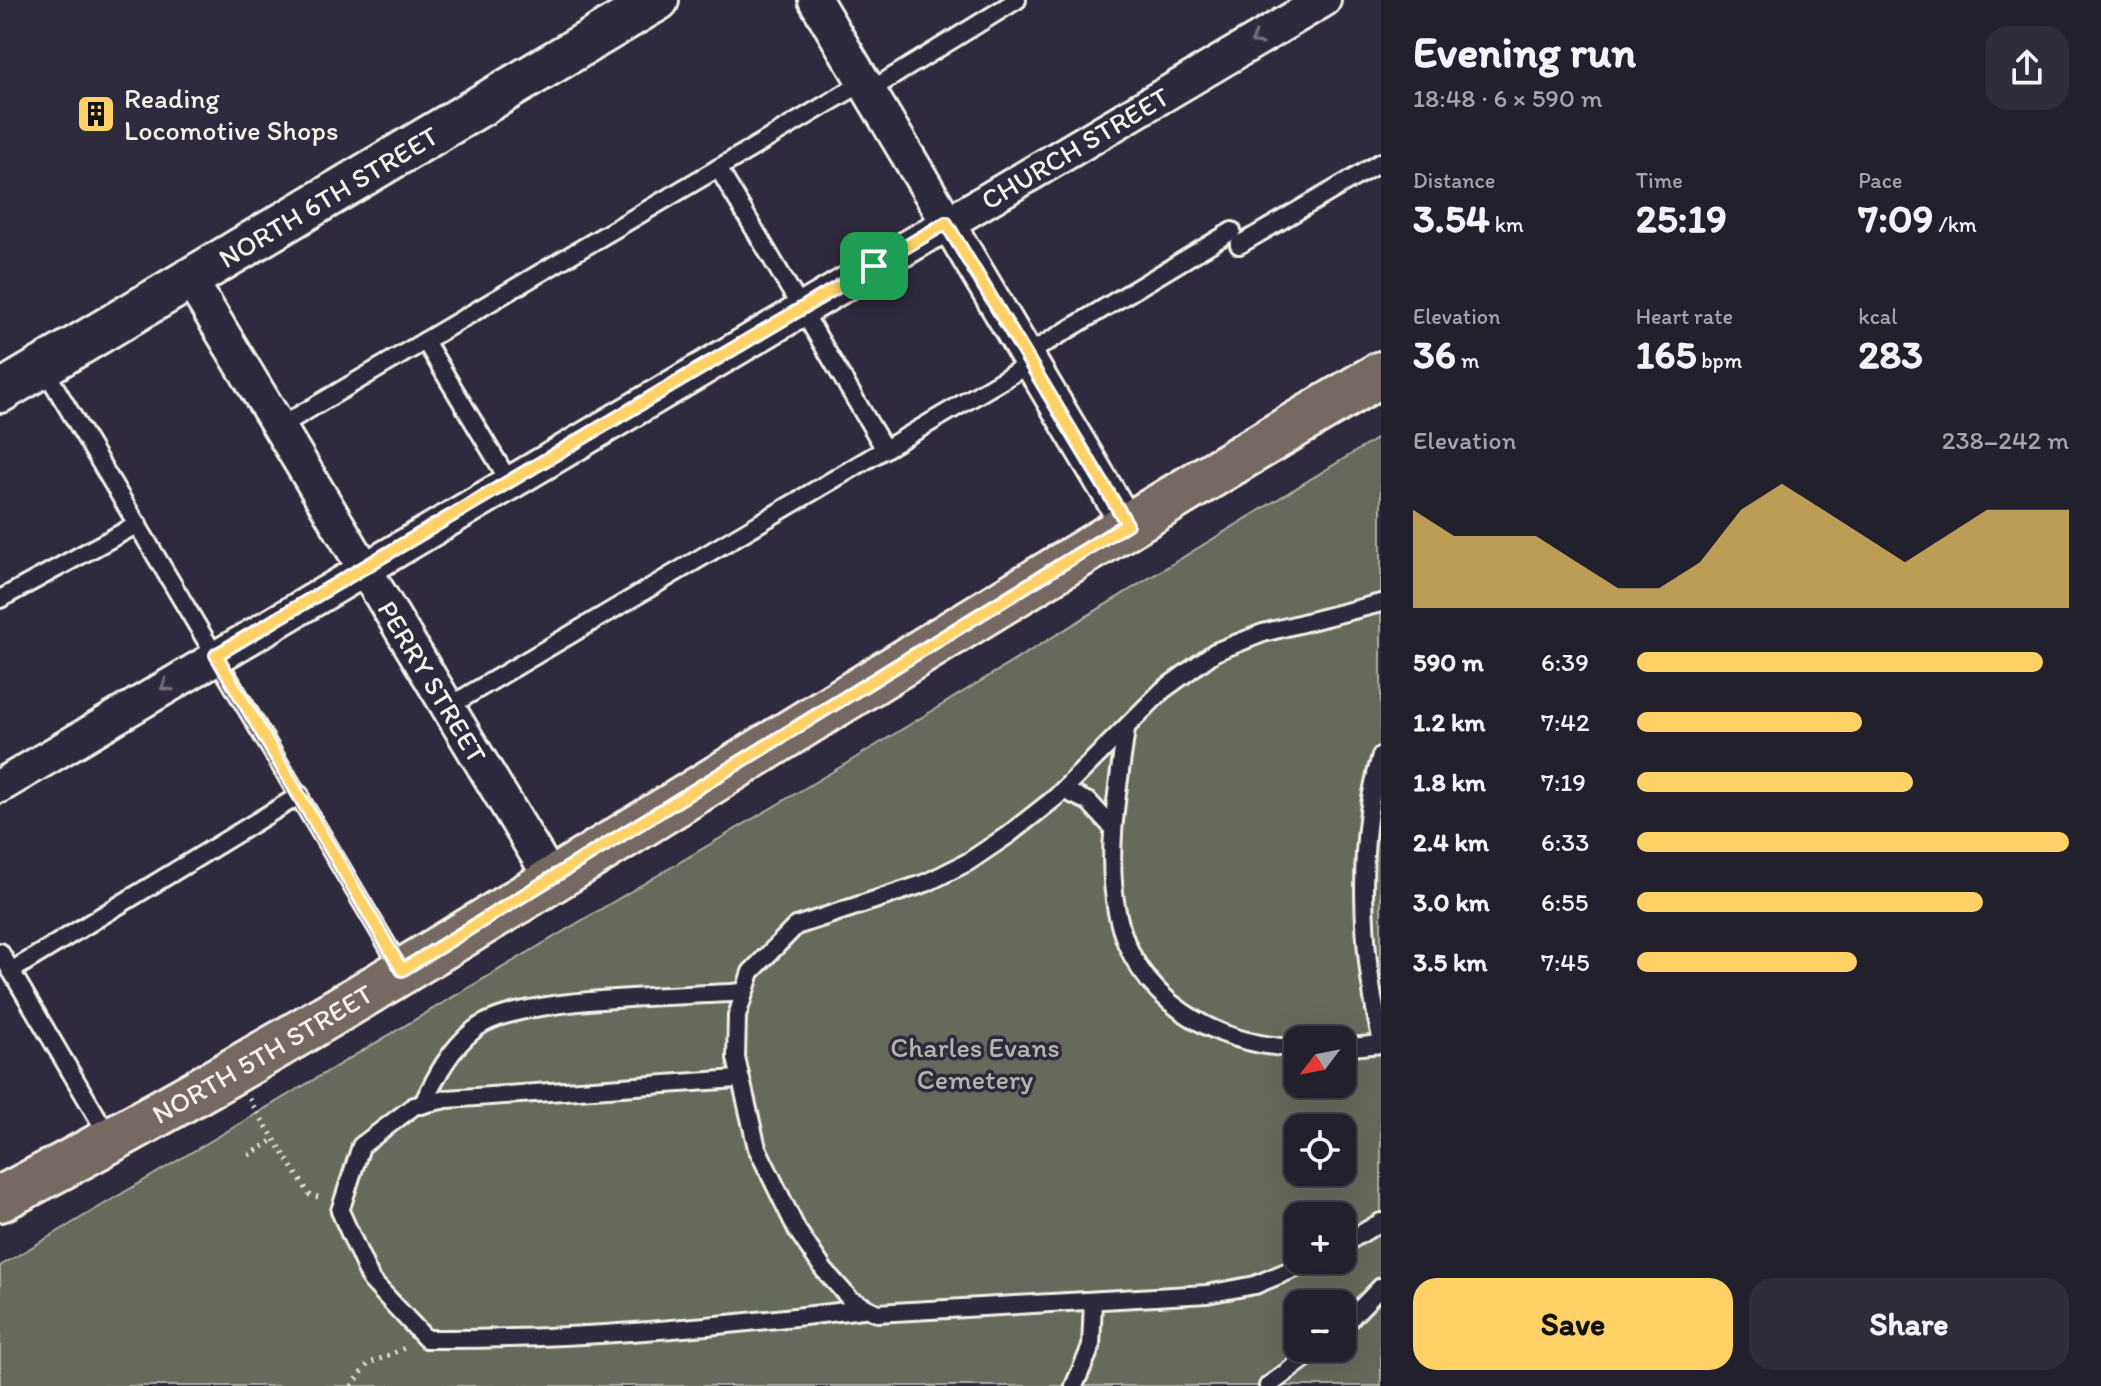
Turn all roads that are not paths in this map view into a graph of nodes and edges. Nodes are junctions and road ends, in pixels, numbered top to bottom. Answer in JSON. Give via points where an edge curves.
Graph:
{"nodes":[{"id":1,"x":658,"y":0,"type":"edge"},
{"id":2,"x":815,"y":0,"type":"edge"},
{"id":3,"x":1017,"y":0,"type":"edge"},
{"id":4,"x":1324,"y":0,"type":"edge"},
{"id":5,"x":866,"y":86,"type":"junction"},
{"id":6,"x":1381,"y":162,"type":"edge"},
{"id":7,"x":718,"y":168,"type":"junction"},
{"id":8,"x":946,"y":223,"type":"junction"},
{"id":9,"x":190,"y":279,"type":"junction"},
{"id":10,"x":802,"y":308,"type":"junction"},
{"id":11,"x":425,"y":341,"type":"junction"},
{"id":12,"x":1028,"y":359,"type":"junction"},
{"id":13,"x":43,"y":366,"type":"junction"},
{"id":14,"x":1381,"y":374,"type":"edge"},
{"id":15,"x":0,"y":392,"type":"edge"},
{"id":16,"x":279,"y":427,"type":"junction"},
{"id":17,"x":884,"y":448,"type":"junction"},
{"id":18,"x":509,"y":481,"type":"junction"},
{"id":19,"x":138,"y":524,"type":"junction"},
{"id":20,"x":1127,"y":524,"type":"junction"},
{"id":21,"x":363,"y":568,"type":"junction"},
{"id":22,"x":0,"y":599,"type":"edge"},
{"id":23,"x":1381,"y":603,"type":"edge"},
{"id":24,"x":216,"y":655,"type":"junction"},
{"id":25,"x":446,"y":708,"type":"junction"},
{"id":26,"x":1126,"y":729,"type":"junction"},
{"id":27,"x":1381,"y":756,"type":"edge"},
{"id":28,"x":0,"y":786,"type":"edge"},
{"id":29,"x":1063,"y":790,"type":"junction"},
{"id":30,"x":300,"y":795,"type":"junction"},
{"id":31,"x":1113,"y":828,"type":"junction"},
{"id":32,"x":552,"y":880,"type":"junction"},
{"id":33,"x":0,"y":952,"type":"edge"},
{"id":34,"x":402,"y":970,"type":"junction"},
{"id":35,"x":11,"y":971,"type":"junction"},
{"id":36,"x":1376,"y":976,"type":"edge"},
{"id":37,"x":744,"y":992,"type":"junction"},
{"id":38,"x":1381,"y":1037,"type":"edge"},
{"id":39,"x":1381,"y":1044,"type":"edge"},
{"id":40,"x":1284,"y":1046,"type":"edge"},
{"id":41,"x":1356,"y":1047,"type":"edge"},
{"id":42,"x":738,"y":1079,"type":"junction"},
{"id":43,"x":422,"y":1105,"type":"junction"},
{"id":44,"x":112,"y":1141,"type":"junction"},
{"id":45,"x":0,"y":1199,"type":"edge"},
{"id":46,"x":1381,"y":1222,"type":"edge"},
{"id":47,"x":1356,"y":1237,"type":"edge"},
{"id":48,"x":1285,"y":1274,"type":"edge"},
{"id":49,"x":1381,"y":1287,"type":"edge"},
{"id":50,"x":1093,"y":1301,"type":"junction"},
{"id":51,"x":863,"y":1309,"type":"junction"},
{"id":52,"x":1356,"y":1313,"type":"edge"},
{"id":53,"x":1300,"y":1362,"type":"edge"},
{"id":54,"x":1074,"y":1386,"type":"edge"},
{"id":55,"x":1268,"y":1386,"type":"edge"}],
"edges":[{"from":1,"to":9,"type":"street","name":"NORTH 6TH STREET"},
{"from":2,"to":5,"type":"street"},
{"from":3,"to":5,"type":"lane"},
{"from":4,"to":8,"type":"street","name":"CHURCH STREET","one_way":true},
{"from":5,"to":7,"type":"lane"},
{"from":5,"to":8,"type":"street"},
{"from":6,"to":12,"type":"lane","via":[[1235,238]]},
{"from":7,"to":10,"type":"lane"},
{"from":7,"to":11,"type":"lane"},
{"from":8,"to":10,"type":"street","name":"CHURCH STREET"},
{"from":8,"to":12,"type":"street"},
{"from":9,"to":13,"type":"street","name":"NORTH 6TH STREET"},
{"from":9,"to":16,"type":"street","name":"PERRY STREET"},
{"from":10,"to":17,"type":"lane"},
{"from":10,"to":18,"type":"street","name":"CHURCH STREET"},
{"from":11,"to":16,"type":"lane"},
{"from":11,"to":18,"type":"lane"},
{"from":12,"to":17,"type":"lane"},
{"from":12,"to":20,"type":"street"},
{"from":13,"to":15,"type":"street","name":"NORTH 6TH STREET"},
{"from":13,"to":19,"type":"lane"},
{"from":14,"to":20,"type":"main road","name":"NORTH 5TH STREET"},
{"from":16,"to":21,"type":"street","name":"PERRY STREET"},
{"from":17,"to":25,"type":"lane"},
{"from":18,"to":21,"type":"street","name":"CHURCH STREET"},
{"from":19,"to":22,"type":"lane"},
{"from":19,"to":24,"type":"lane"},
{"from":20,"to":32,"type":"main road","name":"NORTH 5TH STREET"},
{"from":21,"to":24,"type":"street","name":"CHURCH STREET"},
{"from":21,"to":25,"type":"street","name":"PERRY STREET"},
{"from":23,"to":26,"type":"lane","via":[[1275,630],[1215,652],[1163,690]]},
{"from":24,"to":28,"type":"street","name":"CHURCH STREET","one_way":true},
{"from":24,"to":30,"type":"lane"},
{"from":25,"to":32,"type":"street","name":"PERRY STREET"},
{"from":26,"to":29,"type":"lane"},
{"from":26,"to":31,"type":"lane"},
{"from":27,"to":36,"type":"lane","via":[[1367,849],[1367,930]]},
{"from":29,"to":31,"type":"lane","via":[[1089,802]]},
{"from":29,"to":37,"type":"lane","via":[[1008,835],[946,874],[796,926],[751,972]]},
{"from":30,"to":34,"type":"lane"},
{"from":30,"to":35,"type":"lane"},
{"from":31,"to":40,"type":"lane","via":[[1117,914],[1128,945],[1157,992],[1214,1032]]},
{"from":32,"to":34,"type":"main road","name":"NORTH 5TH STREET"},
{"from":33,"to":35,"type":"lane"},
{"from":34,"to":44,"type":"main road","name":"NORTH 5TH STREET"},
{"from":35,"to":44,"type":"lane"},
{"from":36,"to":38,"type":"lane"},
{"from":37,"to":42,"type":"lane","via":[[735,1037]]},
{"from":37,"to":43,"type":"lane","via":[[500,1014],[475,1028],[443,1063]]},
{"from":39,"to":41,"type":"lane"},
{"from":42,"to":43,"type":"lane","via":[[567,1089]]},
{"from":42,"to":51,"type":"lane","via":[[750,1128],[782,1202],[824,1270]]},
{"from":43,"to":51,"type":"lane","via":[[361,1146],[340,1211],[371,1280],[426,1339],[533,1340]]},
{"from":44,"to":45,"type":"main road","name":"NORTH 5TH STREET"},
{"from":46,"to":47,"type":"lane"},
{"from":48,"to":50,"type":"lane","via":[[1235,1291]]},
{"from":49,"to":52,"type":"lane"},
{"from":50,"to":51,"type":"lane","via":[[877,1313]]},
{"from":50,"to":54,"type":"lane","via":[[1091,1347]]},
{"from":53,"to":55,"type":"lane"}]}
